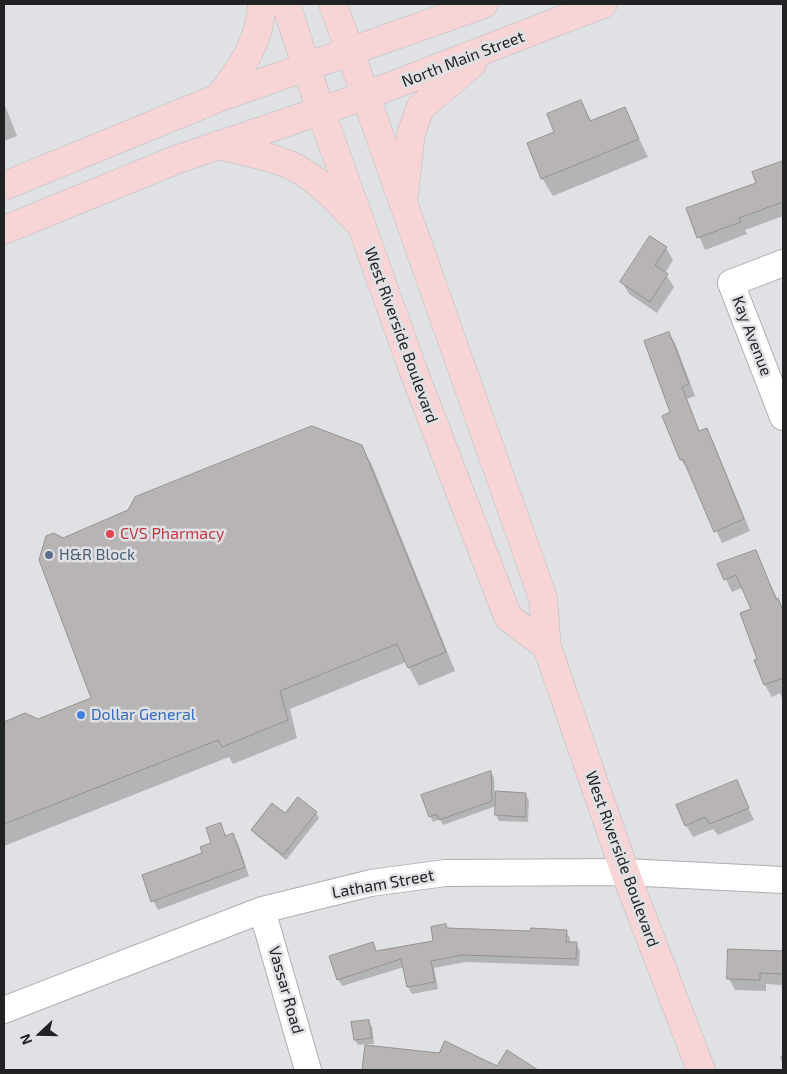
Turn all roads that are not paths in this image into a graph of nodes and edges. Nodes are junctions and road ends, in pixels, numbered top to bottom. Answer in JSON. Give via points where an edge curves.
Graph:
{"nodes":[{"id":1,"x":262,"y":4,"type":"edge"},
{"id":2,"x":286,"y":4,"type":"edge"},
{"id":3,"x":333,"y":4,"type":"edge"},
{"id":4,"x":603,"y":4,"type":"edge"},
{"id":5,"x":477,"y":5,"type":"edge"},
{"id":6,"x":489,"y":50,"type":"junction"},
{"id":7,"x":350,"y":52,"type":"junction"},
{"id":8,"x":307,"y":66,"type":"junction"},
{"id":9,"x":365,"y":96,"type":"junction"},
{"id":10,"x":218,"y":98,"type":"junction"},
{"id":11,"x":321,"y":112,"type":"junction"},
{"id":12,"x":217,"y":145,"type":"junction"},
{"id":13,"x":4,"y":186,"type":"edge"},
{"id":14,"x":404,"y":204,"type":"junction"},
{"id":15,"x":360,"y":225,"type":"junction"},
{"id":16,"x":4,"y":230,"type":"edge"},
{"id":17,"x":783,"y":264,"type":"edge"},
{"id":18,"x":783,"y":417,"type":"edge"},
{"id":19,"x":547,"y":647,"type":"junction"},
{"id":20,"x":625,"y":872,"type":"junction"},
{"id":21,"x":783,"y":880,"type":"edge"},
{"id":22,"x":262,"y":910,"type":"junction"},
{"id":23,"x":4,"y":1010,"type":"edge"},
{"id":24,"x":308,"y":1070,"type":"edge"},
{"id":25,"x":701,"y":1070,"type":"edge"}],
"edges":[{"from":1,"to":10,"type":"main road","via":[[254,42],[245,63]]},
{"from":2,"to":8,"type":"main road","name":"West Riverside Boulevard"},
{"from":3,"to":7,"type":"main road","name":"West Riverside Boulevard"},
{"from":4,"to":6,"type":"main road","name":"North Main Street"},
{"from":5,"to":7,"type":"main road"},
{"from":6,"to":9,"type":"main road","name":"North Main Street"},
{"from":6,"to":14,"type":"main road","via":[[420,108],[411,134]]},
{"from":7,"to":8,"type":"main road"},
{"from":7,"to":9,"type":"main road","name":"West Riverside Boulevard"},
{"from":8,"to":10,"type":"main road"},
{"from":8,"to":11,"type":"main road","name":"West Riverside Boulevard"},
{"from":9,"to":11,"type":"main road","name":"North Main Street"},
{"from":9,"to":14,"type":"main road","name":"West Riverside Boulevard"},
{"from":10,"to":13,"type":"main road"},
{"from":11,"to":12,"type":"main road","name":"North Main Street"},
{"from":11,"to":15,"type":"main road","name":"West Riverside Boulevard"},
{"from":12,"to":15,"type":"main road","via":[[297,169],[332,195]]},
{"from":12,"to":16,"type":"main road","name":"North Main Street"},
{"from":14,"to":19,"type":"main road","name":"West Riverside Boulevard","via":[[543,598]]},
{"from":15,"to":19,"type":"main road","name":"West Riverside Boulevard","via":[[508,617]]},
{"from":17,"to":18,"type":"street","name":"Kay Avenue","via":[[731,283]]},
{"from":19,"to":20,"type":"main road","name":"West Riverside Boulevard"},
{"from":20,"to":21,"type":"street","name":"Latham Street"},
{"from":20,"to":22,"type":"street","name":"Latham Street","via":[[445,873],[371,883]]},
{"from":20,"to":25,"type":"main road","name":"West Riverside Boulevard"},
{"from":22,"to":23,"type":"street","name":"Latham Street"},
{"from":22,"to":24,"type":"street","name":"Vassar Road"}]}
